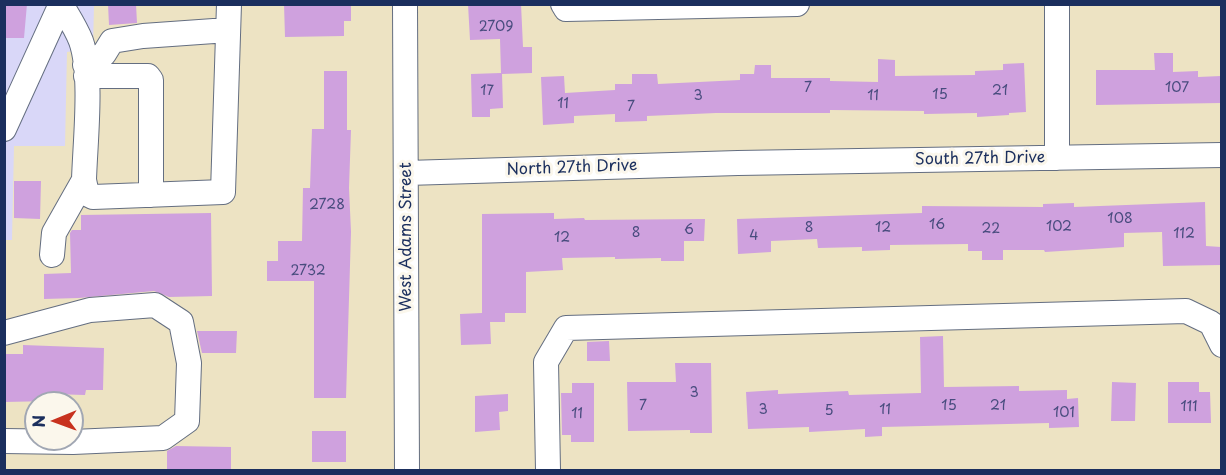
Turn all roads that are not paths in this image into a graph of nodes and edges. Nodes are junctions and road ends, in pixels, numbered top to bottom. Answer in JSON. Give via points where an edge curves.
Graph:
{"nodes":[{"id":1,"x":61,"y":4,"type":"edge"},
{"id":2,"x":229,"y":4,"type":"edge"},
{"id":3,"x":405,"y":4,"type":"edge"},
{"id":4,"x":563,"y":4,"type":"edge"},
{"id":5,"x":797,"y":4,"type":"edge"},
{"id":6,"x":1057,"y":4,"type":"edge"},
{"id":7,"x":228,"y":30,"type":"junction"},
{"id":8,"x":86,"y":70,"type":"junction"},
{"id":9,"x":4,"y":129,"type":"edge"},
{"id":10,"x":1221,"y":155,"type":"edge"},
{"id":11,"x":1057,"y":158,"type":"junction"},
{"id":12,"x":738,"y":163,"type":"joint"},
{"id":13,"x":407,"y":173,"type":"junction"},
{"id":14,"x":84,"y":180,"type":"junction"},
{"id":15,"x":151,"y":195,"type":"junction"},
{"id":16,"x":52,"y":255,"type":"dead end"},
{"id":17,"x":4,"y":333,"type":"edge"},
{"id":18,"x":1221,"y":345,"type":"edge"},
{"id":19,"x":4,"y":441,"type":"edge"},
{"id":20,"x":408,"y":471,"type":"edge"},
{"id":21,"x":548,"y":471,"type":"edge"}],
"edges":[{"from":1,"to":8,"type":"street","via":[[81,43]]},
{"from":1,"to":9,"type":"street"},
{"from":2,"to":7,"type":"street"},
{"from":3,"to":13,"type":"street","name":"West Adams Street"},
{"from":4,"to":5,"type":"street","via":[[566,9]]},
{"from":6,"to":11,"type":"street"},
{"from":7,"to":8,"type":"street","via":[[112,41]]},
{"from":7,"to":15,"type":"street","via":[[223,192]]},
{"from":8,"to":14,"type":"street"},
{"from":8,"to":15,"type":"street","via":[[148,76],[151,80]]},
{"from":10,"to":11,"type":"street","name":"South 27th Drive"},
{"from":11,"to":12,"type":"street","name":"South 27th Drive"},
{"from":12,"to":13,"type":"street","name":"North 27th Drive"},
{"from":13,"to":20,"type":"street","name":"West Adams Street"},
{"from":14,"to":15,"type":"street","via":[[87,194],[93,197]]},
{"from":14,"to":16,"type":"street","via":[[54,232]]},
{"from":17,"to":19,"type":"street","via":[[90,310],[155,305],[181,322],[189,363],[187,421],[162,438]]},
{"from":18,"to":21,"type":"street","via":[[1211,323],[1186,311],[566,328],[546,362]]}]}
